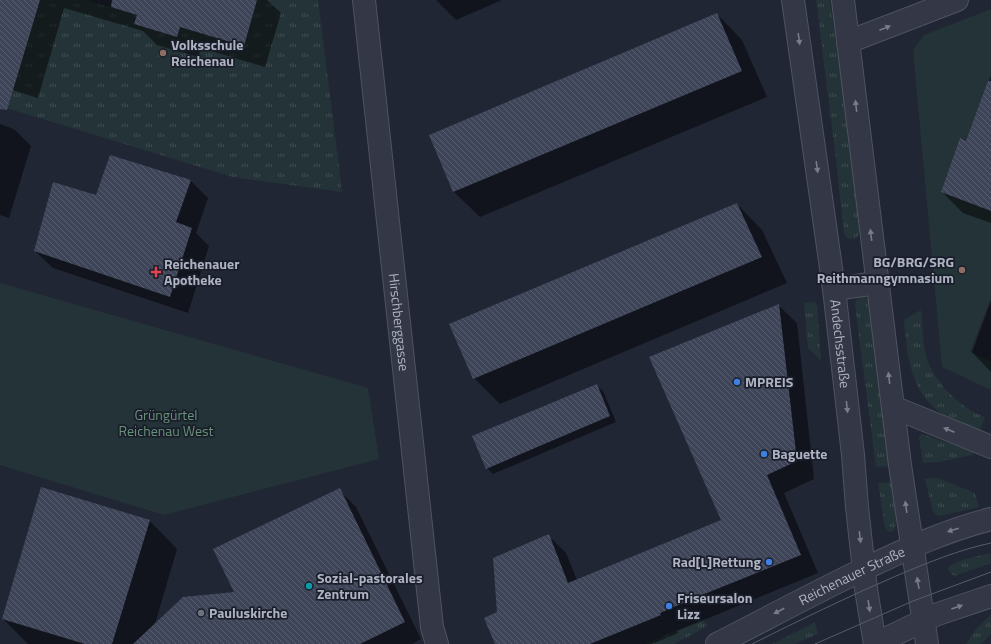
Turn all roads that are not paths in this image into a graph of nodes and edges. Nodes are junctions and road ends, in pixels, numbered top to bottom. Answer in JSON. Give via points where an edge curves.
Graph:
{"nodes":[{"id":1,"x":364,"y":0,"type":"edge"},
{"id":2,"x":793,"y":0,"type":"edge"},
{"id":3,"x":843,"y":0,"type":"edge"},
{"id":4,"x":957,"y":0,"type":"edge"},
{"id":5,"x":848,"y":42,"type":"junction"},
{"id":6,"x":878,"y":284,"type":"junction"},
{"id":7,"x":834,"y":289,"type":"junction"},
{"id":8,"x":893,"y":407,"type":"junction"},
{"id":9,"x":991,"y":448,"type":"edge"},
{"id":10,"x":991,"y":519,"type":"edge"},
{"id":11,"x":912,"y":546,"type":"junction"},
{"id":12,"x":864,"y":569,"type":"junction"},
{"id":13,"x":991,"y":596,"type":"edge"},
{"id":14,"x":924,"y":619,"type":"junction"},
{"id":15,"x":437,"y":644,"type":"edge"},
{"id":16,"x":717,"y":644,"type":"edge"},
{"id":17,"x":875,"y":644,"type":"edge"},
{"id":18,"x":927,"y":644,"type":"edge"}],
"edges":[{"from":1,"to":15,"type":"street","name":"Hirschberggasse","via":[[432,627]]},
{"from":2,"to":7,"type":"street","name":"Andechsstraße","one_way":true},
{"from":3,"to":5,"type":"street"},
{"from":5,"to":4,"type":"street","one_way":true},
{"from":6,"to":5,"type":"street","one_way":true},
{"from":6,"to":7,"type":"street"},
{"from":8,"to":6,"type":"street","one_way":true},
{"from":7,"to":12,"type":"street","name":"Andechsstraße","one_way":true},
{"from":9,"to":8,"type":"street","one_way":true},
{"from":11,"to":8,"type":"street","one_way":true},
{"from":10,"to":11,"type":"street","name":"Reichenauer Straße","one_way":true},
{"from":11,"to":12,"type":"street","name":"Reichenauer Straße"},
{"from":14,"to":11,"type":"street","one_way":true},
{"from":12,"to":16,"type":"street","name":"Reichenauer Straße","one_way":true,"via":[[816,591]]},
{"from":12,"to":17,"type":"street","name":"Andechsstraße","one_way":true},
{"from":14,"to":13,"type":"street","one_way":true},
{"from":14,"to":17,"type":"street"},
{"from":14,"to":18,"type":"street"}]}
